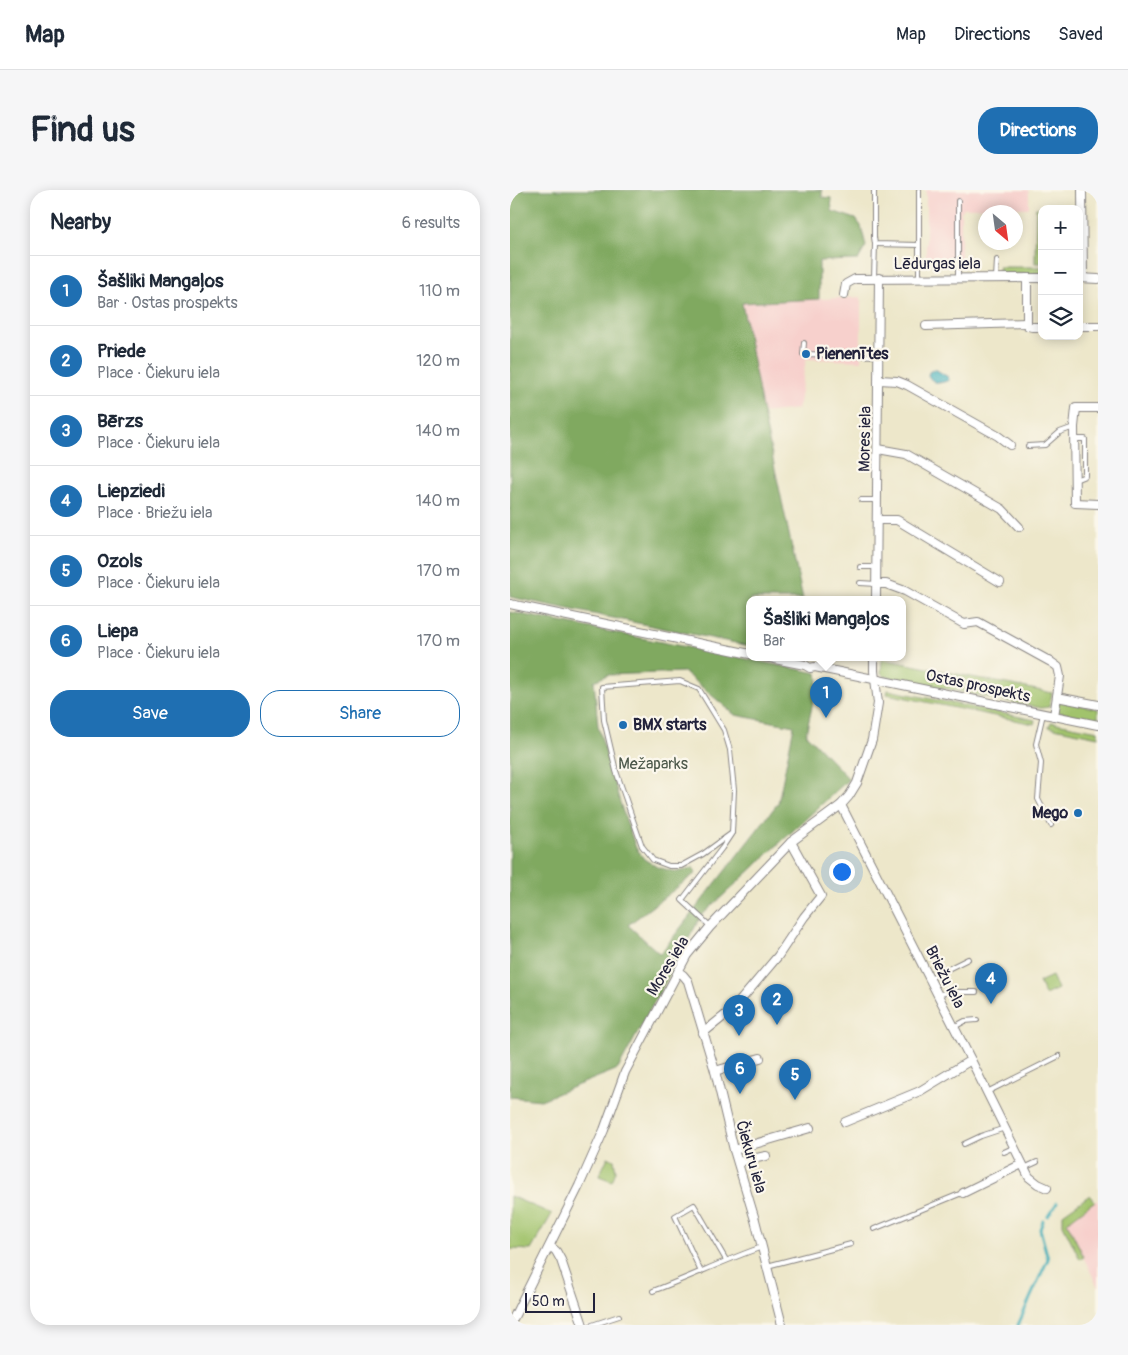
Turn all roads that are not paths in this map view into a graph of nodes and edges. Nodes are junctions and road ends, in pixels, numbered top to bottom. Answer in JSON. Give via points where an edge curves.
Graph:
{"nodes":[{"id":1,"x":874,"y":190,"type":"edge"},
{"id":2,"x":918,"y":190,"type":"edge"},
{"id":3,"x":1082,"y":190,"type":"edge"},
{"id":4,"x":958,"y":202,"type":"dead end"},
{"id":5,"x":875,"y":244,"type":"junction"},
{"id":6,"x":919,"y":245,"type":"junction"},
{"id":7,"x":1081,"y":250,"type":"edge"},
{"id":8,"x":996,"y":260,"type":"dead end"},
{"id":9,"x":877,"y":278,"type":"junction"},
{"id":10,"x":919,"y":278,"type":"junction"},
{"id":11,"x":958,"y":278,"type":"junction"},
{"id":12,"x":996,"y":278,"type":"junction"},
{"id":13,"x":1027,"y":278,"type":"junction"},
{"id":14,"x":1038,"y":278,"type":"edge"},
{"id":15,"x":1083,"y":278,"type":"edge"},
{"id":16,"x":1098,"y":279,"type":"edge"},
{"id":17,"x":844,"y":295,"type":"dead end"},
{"id":18,"x":1027,"y":323,"type":"junction"},
{"id":19,"x":926,"y":326,"type":"dead end"},
{"id":20,"x":1083,"y":326,"type":"edge"},
{"id":21,"x":1098,"y":326,"type":"edge"},
{"id":22,"x":1038,"y":327,"type":"edge"},
{"id":23,"x":804,"y":343,"type":"dead end"},
{"id":24,"x":879,"y":356,"type":"junction"},
{"id":25,"x":879,"y":380,"type":"junction"},
{"id":26,"x":1098,"y":408,"type":"edge"},
{"id":27,"x":1074,"y":426,"type":"junction"},
{"id":28,"x":1010,"y":445,"type":"dead end"},
{"id":29,"x":1028,"y":446,"type":"dead end"},
{"id":30,"x":878,"y":449,"type":"junction"},
{"id":31,"x":861,"y":500,"type":"dead end"},
{"id":32,"x":878,"y":500,"type":"junction"},
{"id":33,"x":1098,"y":504,"type":"edge"},
{"id":34,"x":878,"y":520,"type":"junction"},
{"id":35,"x":1020,"y":528,"type":"dead end"},
{"id":36,"x":860,"y":567,"type":"dead end"},
{"id":37,"x":877,"y":567,"type":"junction"},
{"id":38,"x":1000,"y":582,"type":"dead end"},
{"id":39,"x":860,"y":583,"type":"dead end"},
{"id":40,"x":877,"y":584,"type":"junction"},
{"id":41,"x":876,"y":596,"type":"edge"},
{"id":42,"x":510,"y":604,"type":"edge"},
{"id":43,"x":746,"y":653,"type":"edge"},
{"id":44,"x":785,"y":661,"type":"edge"},
{"id":45,"x":874,"y":661,"type":"edge"},
{"id":46,"x":876,"y":680,"type":"junction"},
{"id":47,"x":1057,"y":697,"type":"junction"},
{"id":48,"x":1098,"y":705,"type":"edge"},
{"id":49,"x":1043,"y":714,"type":"junction"},
{"id":50,"x":1054,"y":716,"type":"junction"},
{"id":51,"x":1098,"y":725,"type":"edge"},
{"id":52,"x":841,"y":805,"type":"junction"},
{"id":53,"x":1051,"y":825,"type":"dead end"},
{"id":54,"x":732,"y":833,"type":"junction"},
{"id":55,"x":791,"y":842,"type":"junction"},
{"id":56,"x":710,"y":927,"type":"junction"},
{"id":57,"x":968,"y":959,"type":"dead end"},
{"id":58,"x":678,"y":972,"type":"junction"},
{"id":59,"x":930,"y":978,"type":"junction"},
{"id":60,"x":976,"y":992,"type":"dead end"},
{"id":61,"x":938,"y":995,"type":"junction"},
{"id":62,"x":977,"y":1020,"type":"dead end"},
{"id":63,"x":954,"y":1026,"type":"junction"},
{"id":64,"x":703,"y":1033,"type":"junction"},
{"id":65,"x":1059,"y":1056,"type":"dead end"},
{"id":66,"x":760,"y":1058,"type":"dead end"},
{"id":67,"x":971,"y":1060,"type":"junction"},
{"id":68,"x":715,"y":1071,"type":"junction"},
{"id":69,"x":987,"y":1092,"type":"junction"},
{"id":70,"x":845,"y":1122,"type":"dead end"},
{"id":71,"x":810,"y":1128,"type":"dead end"},
{"id":72,"x":1004,"y":1128,"type":"junction"},
{"id":73,"x":964,"y":1144,"type":"dead end"},
{"id":74,"x":1014,"y":1147,"type":"junction"},
{"id":75,"x":734,"y":1150,"type":"junction"},
{"id":76,"x":1004,"y":1152,"type":"dead end"},
{"id":77,"x":766,"y":1156,"type":"dead end"},
{"id":78,"x":738,"y":1162,"type":"junction"},
{"id":79,"x":1037,"y":1162,"type":"dead end"},
{"id":80,"x":1023,"y":1166,"type":"junction"},
{"id":81,"x":1047,"y":1188,"type":"dead end"},
{"id":82,"x":964,"y":1193,"type":"joint"},
{"id":83,"x":874,"y":1229,"type":"dead end"},
{"id":84,"x":851,"y":1244,"type":"dead end"},
{"id":85,"x":550,"y":1246,"type":"junction"},
{"id":86,"x":762,"y":1247,"type":"junction"},
{"id":87,"x":726,"y":1260,"type":"junction"},
{"id":88,"x":767,"y":1266,"type":"junction"},
{"id":89,"x":701,"y":1272,"type":"junction"},
{"id":90,"x":653,"y":1291,"type":"dead end"},
{"id":91,"x":619,"y":1316,"type":"dead end"},
{"id":92,"x":510,"y":1325,"type":"edge"},
{"id":93,"x":583,"y":1325,"type":"edge"},
{"id":94,"x":592,"y":1325,"type":"edge"},
{"id":95,"x":782,"y":1325,"type":"edge"}],
"edges":[{"from":1,"to":5,"type":"lane"},
{"from":2,"to":6,"type":"lane"},
{"from":3,"to":7,"type":"street"},
{"from":4,"to":11,"type":"lane"},
{"from":5,"to":6,"type":"lane"},
{"from":5,"to":9,"type":"lane"},
{"from":6,"to":10,"type":"lane"},
{"from":8,"to":12,"type":"lane"},
{"from":9,"to":10,"type":"street","name":"Lēdurgas iela"},
{"from":9,"to":17,"type":"street","name":"Lēdurgas iela","via":[[855,278],[844,288]]},
{"from":9,"to":24,"type":"street","name":"Mores iela"},
{"from":10,"to":11,"type":"street","name":"Lēdurgas iela"},
{"from":11,"to":12,"type":"street","name":"Lēdurgas iela"},
{"from":12,"to":13,"type":"street","name":"Lēdurgas iela"},
{"from":13,"to":14,"type":"street","name":"Lēdurgas iela"},
{"from":13,"to":18,"type":"street"},
{"from":15,"to":16,"type":"street"},
{"from":18,"to":19,"type":"street"},
{"from":18,"to":22,"type":"street"},
{"from":20,"to":21,"type":"street"},
{"from":23,"to":24,"type":"lane","via":[[803,354]]},
{"from":24,"to":25,"type":"street","name":"Mores iela"},
{"from":25,"to":28,"type":"street","via":[[907,385]]},
{"from":25,"to":30,"type":"street","name":"Mores iela"},
{"from":26,"to":27,"type":"street","via":[[1076,408]]},
{"from":27,"to":29,"type":"lane","via":[[1060,432],[1045,445]]},
{"from":27,"to":33,"type":"street","via":[[1074,504]]},
{"from":30,"to":32,"type":"street","name":"Mores iela"},
{"from":30,"to":35,"type":"street","via":[[906,454],[1002,509]]},
{"from":31,"to":32,"type":"lane"},
{"from":32,"to":34,"type":"street","name":"Mores iela"},
{"from":34,"to":37,"type":"street","name":"Mores iela"},
{"from":34,"to":38,"type":"street","via":[[897,520]]},
{"from":36,"to":37,"type":"lane"},
{"from":37,"to":40,"type":"street","name":"Mores iela"},
{"from":39,"to":40,"type":"lane"},
{"from":40,"to":41,"type":"street","name":"Mores iela"},
{"from":40,"to":47,"type":"street","via":[[905,591],[964,624],[978,622],[1052,662],[1058,667],[1060,676]]},
{"from":42,"to":43,"type":"street"},
{"from":44,"to":46,"type":"street","name":"Ostas prospekts"},
{"from":45,"to":46,"type":"street","name":"Mores iela"},
{"from":46,"to":49,"type":"street","name":"Ostas prospekts"},
{"from":46,"to":52,"type":"street","name":"Mores iela","via":[[878,703],[872,740],[857,783]]},
{"from":47,"to":48,"type":"street"},
{"from":47,"to":50,"type":"street"},
{"from":49,"to":50,"type":"street","name":"Ostas prospekts"},
{"from":49,"to":53,"type":"lane","via":[[1036,744],[1041,763],[1038,799]]},
{"from":50,"to":51,"type":"street","name":"Ostas prospekts"},
{"from":52,"to":55,"type":"street","name":"Mores iela"},
{"from":52,"to":59,"type":"street","name":"Briežu iela"},
{"from":54,"to":54,"type":"lane","via":[[681,866],[669,866],[653,860],[642,846],[616,771],[604,720],[602,687],[680,681],[698,689],[724,730],[730,750],[734,790]]},
{"from":54,"to":56,"type":"lane","via":[[682,900]]},
{"from":55,"to":56,"type":"street","name":"Mores iela"},
{"from":55,"to":64,"type":"street","via":[[821,896],[778,956],[734,1008]]},
{"from":56,"to":58,"type":"street","name":"Mores iela","via":[[687,955]]},
{"from":57,"to":59,"type":"lane"},
{"from":58,"to":64,"type":"street","name":"Čiekuru iela","via":[[688,981]]},
{"from":58,"to":85,"type":"street","name":"Mores iela","via":[[625,1072],[604,1130]]},
{"from":59,"to":61,"type":"street","name":"Briežu iela"},
{"from":60,"to":61,"type":"lane"},
{"from":61,"to":63,"type":"street","name":"Briežu iela"},
{"from":62,"to":63,"type":"lane"},
{"from":63,"to":67,"type":"street","name":"Briežu iela"},
{"from":64,"to":68,"type":"street","name":"Čiekuru iela"},
{"from":65,"to":69,"type":"lane"},
{"from":66,"to":68,"type":"street"},
{"from":67,"to":69,"type":"street","name":"Briežu iela"},
{"from":67,"to":70,"type":"street","via":[[920,1091]]},
{"from":68,"to":75,"type":"street","name":"Čiekuru iela"},
{"from":69,"to":72,"type":"street","name":"Briežu iela"},
{"from":71,"to":75,"type":"street"},
{"from":72,"to":73,"type":"lane"},
{"from":72,"to":74,"type":"street","name":"Briežu iela"},
{"from":74,"to":76,"type":"lane"},
{"from":74,"to":80,"type":"street","name":"Briežu iela"},
{"from":75,"to":78,"type":"street","name":"Čiekuru iela"},
{"from":77,"to":78,"type":"street"},
{"from":78,"to":86,"type":"street","name":"Čiekuru iela"},
{"from":79,"to":80,"type":"lane"},
{"from":80,"to":81,"type":"street","name":"Briežu iela","via":[[1033,1181]]},
{"from":80,"to":82,"type":"street"},
{"from":82,"to":83,"type":"lane"},
{"from":84,"to":88,"type":"lane"},
{"from":85,"to":92,"type":"street","name":"Mores iela"},
{"from":85,"to":93,"type":"street","via":[[561,1260]]},
{"from":86,"to":87,"type":"lane"},
{"from":86,"to":88,"type":"street","name":"Čiekuru iela"},
{"from":87,"to":89,"type":"lane"},
{"from":87,"to":89,"type":"lane","via":[[694,1205],[675,1216]]},
{"from":88,"to":95,"type":"street","name":"Čiekuru iela"},
{"from":89,"to":90,"type":"lane"},
{"from":91,"to":94,"type":"lane"}]}
